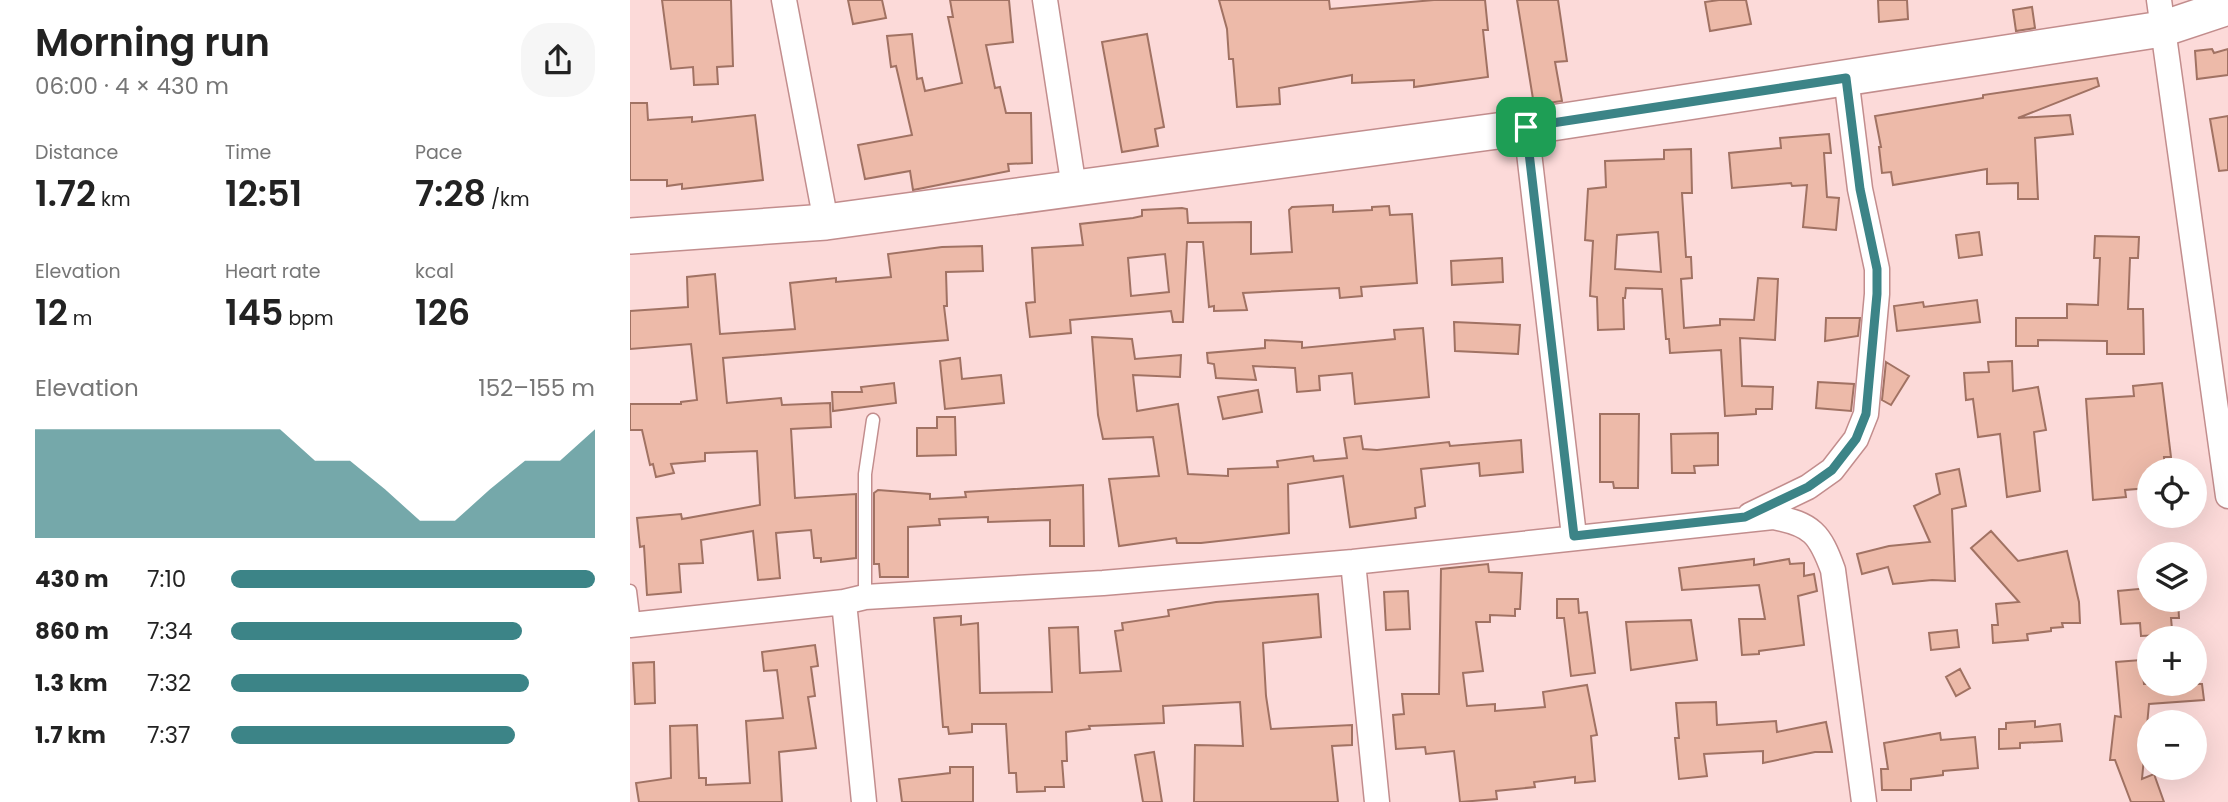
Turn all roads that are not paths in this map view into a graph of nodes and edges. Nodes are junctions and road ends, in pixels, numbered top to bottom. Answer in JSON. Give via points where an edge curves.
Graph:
{"nodes":[{"id":1,"x":784,"y":0,"type":"edge"},
{"id":2,"x":1045,"y":0,"type":"edge"},
{"id":3,"x":2228,"y":7,"type":"edge"},
{"id":4,"x":2161,"y":14,"type":"edge"},
{"id":5,"x":1846,"y":78,"type":"junction"},
{"id":6,"x":1526,"y":127,"type":"junction"},
{"id":7,"x":1074,"y":188,"type":"junction"},
{"id":8,"x":826,"y":222,"type":"junction"},
{"id":9,"x":630,"y":236,"type":"edge"},
{"id":10,"x":873,"y":420,"type":"dead end"},
{"id":11,"x":2228,"y":496,"type":"edge"},
{"id":12,"x":1745,"y":517,"type":"junction"},
{"id":13,"x":1574,"y":536,"type":"junction"},
{"id":14,"x":1353,"y":562,"type":"junction"},
{"id":15,"x":630,"y":591,"type":"edge"},
{"id":16,"x":855,"y":599,"type":"junction"},
{"id":17,"x":632,"y":624,"type":"edge"},
{"id":18,"x":864,"y":802,"type":"edge"},
{"id":19,"x":1377,"y":802,"type":"edge"},
{"id":20,"x":1864,"y":802,"type":"edge"}],
"edges":[{"from":1,"to":8,"type":"street"},
{"from":2,"to":7,"type":"street"},
{"from":3,"to":4,"type":"street"},
{"from":4,"to":5,"type":"street"},
{"from":4,"to":11,"type":"street"},
{"from":5,"to":6,"type":"street"},
{"from":5,"to":12,"type":"street","via":[[1860,189],[1877,269],[1866,414],[1856,439],[1832,470],[1808,487]]},
{"from":6,"to":7,"type":"street"},
{"from":6,"to":13,"type":"street"},
{"from":7,"to":8,"type":"street"},
{"from":8,"to":9,"type":"street"},
{"from":10,"to":16,"type":"lane"},
{"from":12,"to":13,"type":"street"},
{"from":12,"to":20,"type":"street","via":[[1795,521],[1813,531],[1825,547],[1833,570]]},
{"from":13,"to":14,"type":"street"},
{"from":14,"to":16,"type":"street"},
{"from":14,"to":19,"type":"street"},
{"from":15,"to":17,"type":"lane"},
{"from":16,"to":17,"type":"street"},
{"from":16,"to":18,"type":"street"}]}
